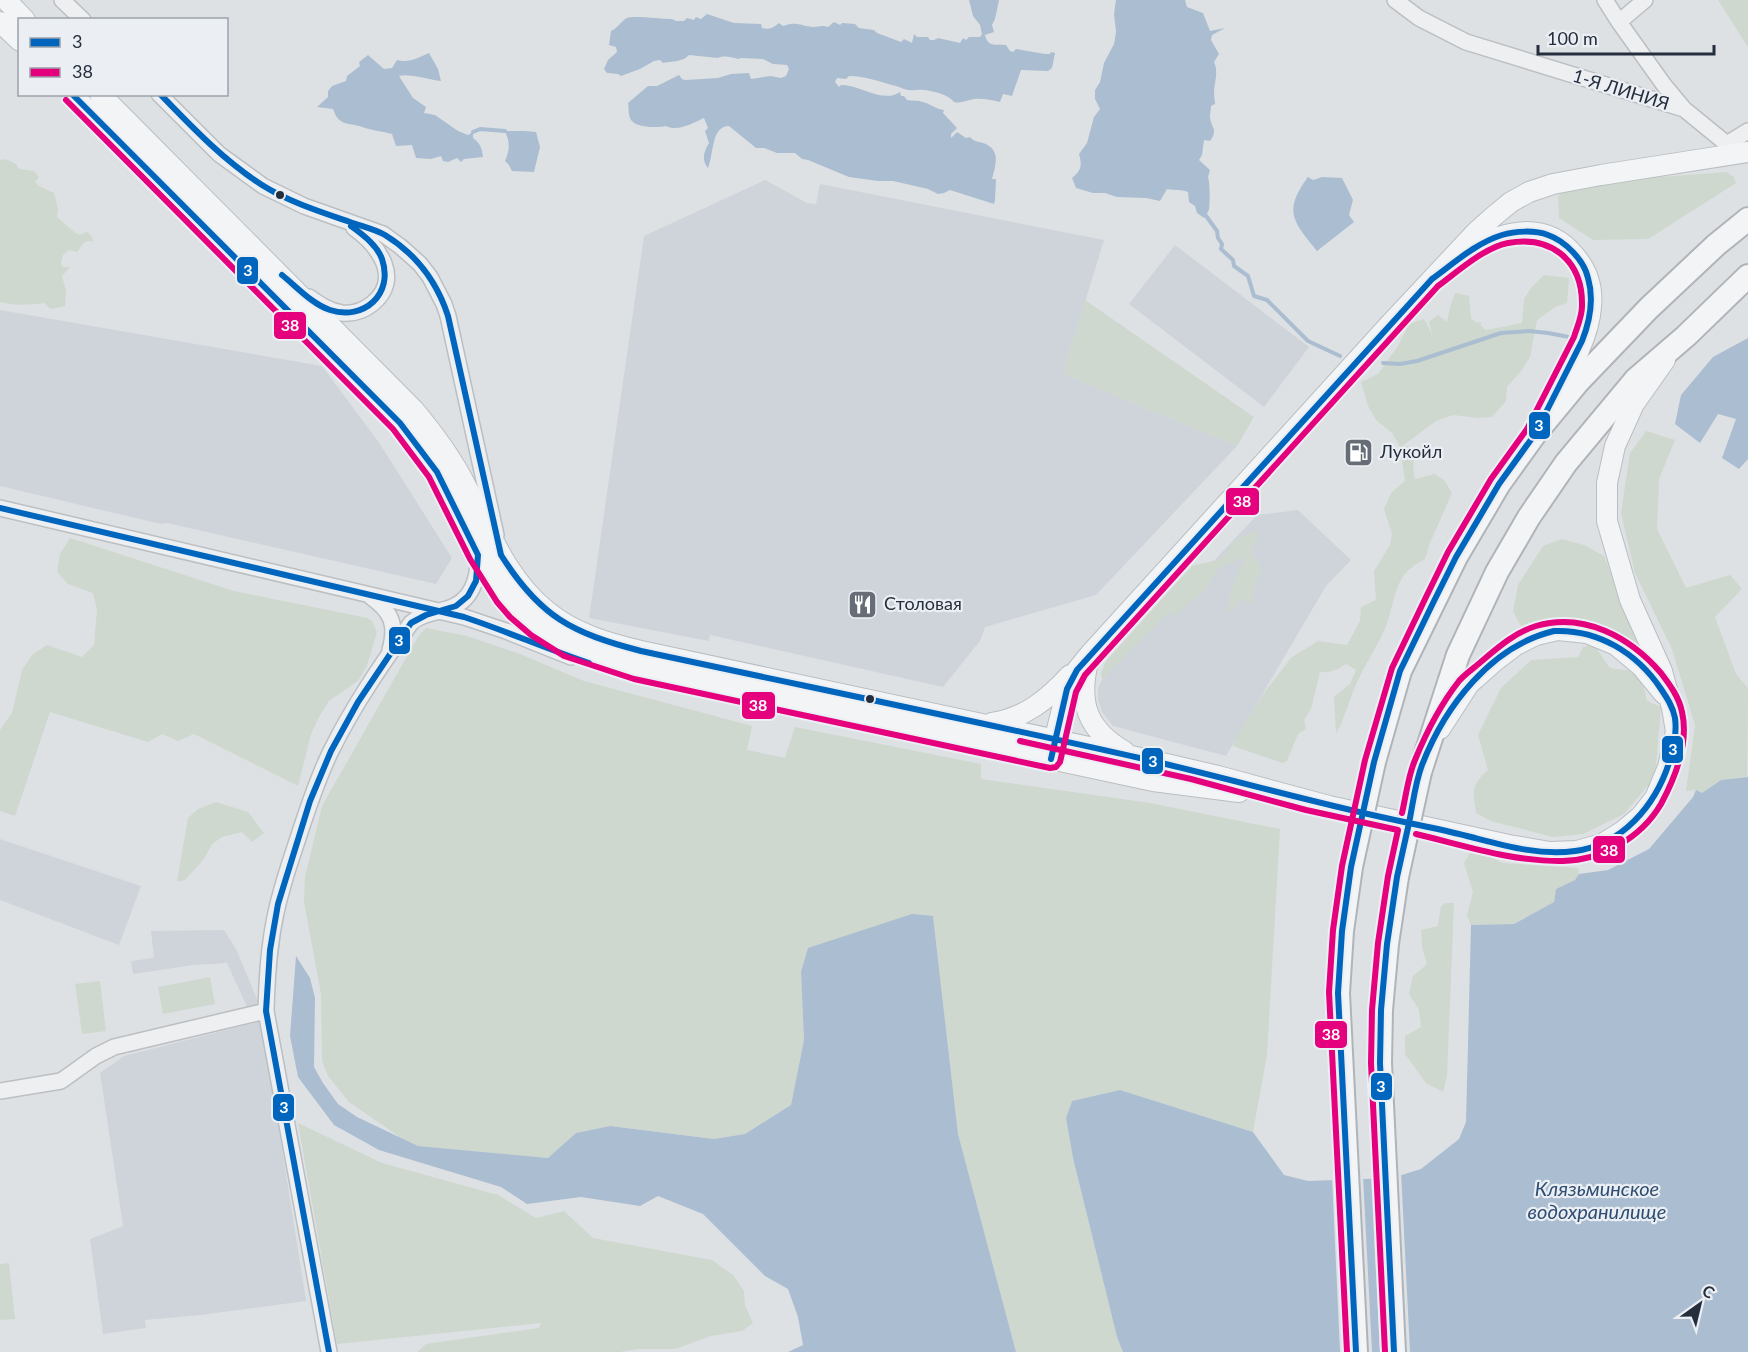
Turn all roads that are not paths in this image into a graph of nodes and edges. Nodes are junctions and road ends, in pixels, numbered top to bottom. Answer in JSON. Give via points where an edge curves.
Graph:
{"nodes":[{"id":1,"x":6,"y":0,"type":"edge"},
{"id":2,"x":62,"y":0,"type":"edge"},
{"id":3,"x":1395,"y":0,"type":"edge"},
{"id":4,"x":1605,"y":0,"type":"edge"},
{"id":5,"x":1645,"y":0,"type":"edge"},
{"id":6,"x":23,"y":18,"type":"edge"},
{"id":7,"x":81,"y":18,"type":"edge"},
{"id":8,"x":0,"y":22,"type":"edge"},
{"id":9,"x":1619,"y":22,"type":"junction"},
{"id":10,"x":18,"y":39,"type":"edge"},
{"id":11,"x":74,"y":96,"type":"edge"},
{"id":12,"x":102,"y":96,"type":"edge"},
{"id":13,"x":161,"y":96,"type":"edge"},
{"id":14,"x":1684,"y":109,"type":"junction"},
{"id":15,"x":1748,"y":131,"type":"edge"},
{"id":16,"x":1738,"y":150,"type":"edge"},
{"id":17,"x":342,"y":219,"type":"junction"},
{"id":18,"x":1748,"y":219,"type":"edge"},
{"id":19,"x":267,"y":262,"type":"junction"},
{"id":20,"x":1748,"y":276,"type":"edge"},
{"id":21,"x":1432,"y":279,"type":"junction"},
{"id":22,"x":1686,"y":336,"type":"junction"},
{"id":23,"x":1535,"y":434,"type":"junction"},
{"id":24,"x":0,"y":508,"type":"edge"},
{"id":25,"x":478,"y":555,"type":"junction"},
{"id":26,"x":501,"y":555,"type":"junction"},
{"id":27,"x":368,"y":595,"type":"junction"},
{"id":28,"x":440,"y":611,"type":"junction"},
{"id":29,"x":413,"y":612,"type":"junction"},
{"id":30,"x":390,"y":653,"type":"junction"},
{"id":31,"x":1090,"y":654,"type":"junction"},
{"id":32,"x":636,"y":670,"type":"junction"},
{"id":33,"x":1672,"y":708,"type":"junction"},
{"id":34,"x":985,"y":724,"type":"junction"},
{"id":35,"x":1054,"y":739,"type":"junction"},
{"id":36,"x":1137,"y":757,"type":"junction"},
{"id":37,"x":1051,"y":759,"type":"junction"},
{"id":38,"x":1422,"y":767,"type":"junction"},
{"id":39,"x":1307,"y":801,"type":"junction"},
{"id":40,"x":266,"y":1011,"type":"junction"},
{"id":41,"x":0,"y":1091,"type":"edge"},
{"id":42,"x":330,"y":1352,"type":"edge"},
{"id":43,"x":1356,"y":1352,"type":"edge"},
{"id":44,"x":1394,"y":1352,"type":"edge"}],
"edges":[{"from":1,"to":6,"type":"main road"},
{"from":2,"to":7,"type":"street"},
{"from":3,"to":14,"type":"street","name":"1-Я ЛИНИЯ","via":[[1419,18],[1466,42]]},
{"from":4,"to":9,"type":"street"},
{"from":5,"to":9,"type":"street"},
{"from":8,"to":10,"type":"main road"},
{"from":9,"to":14,"type":"street"},
{"from":11,"to":25,"type":"main road","via":[[400,423],[437,472]]},
{"from":12,"to":19,"type":"main road"},
{"from":13,"to":17,"type":"street","via":[[203,139],[263,186]]},
{"from":14,"to":16,"type":"street"},
{"from":15,"to":16,"type":"street"},
{"from":16,"to":21,"type":"main road","via":[[1601,174],[1529,192],[1488,221]]},
{"from":17,"to":19,"type":"street","via":[[375,246],[382,257],[385,285],[370,306],[352,313],[331,310],[307,296]]},
{"from":17,"to":26,"type":"street","via":[[383,234],[401,247],[430,277],[444,304]]},
{"from":18,"to":23,"type":"highway","via":[[1649,308],[1578,382]]},
{"from":19,"to":26,"type":"main road","via":[[432,432],[453,462]]},
{"from":20,"to":22,"type":"highway"},
{"from":21,"to":23,"type":"main road","via":[[1490,240],[1519,232],[1554,238],[1581,263],[1591,292],[1588,325]]},
{"from":21,"to":31,"type":"main road"},
{"from":22,"to":33,"type":"main road","via":[[1634,404],[1615,446],[1607,483],[1607,521],[1616,553],[1630,600],[1662,671]]},
{"from":22,"to":38,"type":"highway","via":[[1636,379],[1566,463],[1529,517],[1497,572],[1458,655]]},
{"from":23,"to":43,"type":"highway","bridge":true,"via":[[1499,484],[1456,557],[1400,671],[1374,762],[1351,867],[1338,993]]},
{"from":24,"to":27,"type":"street"},
{"from":25,"to":28,"type":"street","via":[[476,581],[468,596],[456,606]]},
{"from":25,"to":32,"type":"main road","via":[[504,596],[545,634],[567,648]]},
{"from":26,"to":34,"type":"main road","via":[[539,605],[565,624],[600,640]]},
{"from":27,"to":29,"type":"street"},
{"from":27,"to":30,"type":"street","via":[[382,606],[393,624]]},
{"from":28,"to":29,"type":"street"},
{"from":28,"to":32,"type":"street","via":[[506,631],[584,662]]},
{"from":29,"to":30,"type":"street","via":[[411,623]]},
{"from":30,"to":40,"type":"street","via":[[329,753],[310,801],[281,891],[271,940]]},
{"from":31,"to":34,"type":"main road","via":[[1037,706],[1006,720]]},
{"from":31,"to":35,"type":"main road","via":[[1067,689]]},
{"from":31,"to":36,"type":"main road","via":[[1083,689],[1092,720],[1113,745]]},
{"from":32,"to":37,"type":"main road"},
{"from":33,"to":38,"type":"main road","via":[[1658,685],[1616,645],[1587,633],[1558,630],[1536,635],[1516,645],[1469,684]]},
{"from":33,"to":39,"type":"main road","via":[[1676,731],[1668,767],[1655,798],[1623,831],[1602,844],[1577,851],[1551,852],[1509,845]]},
{"from":34,"to":35,"type":"main road"},
{"from":35,"to":36,"type":"main road"},
{"from":35,"to":37,"type":"main road"},
{"from":36,"to":39,"type":"main road"},
{"from":37,"to":39,"type":"main road","via":[[1153,781]]},
{"from":38,"to":44,"type":"highway","bridge":true,"via":[[1396,877],[1381,1010],[1380,1063]]},
{"from":40,"to":41,"type":"street","via":[[114,1047],[61,1081]]},
{"from":40,"to":42,"type":"street"}]}
